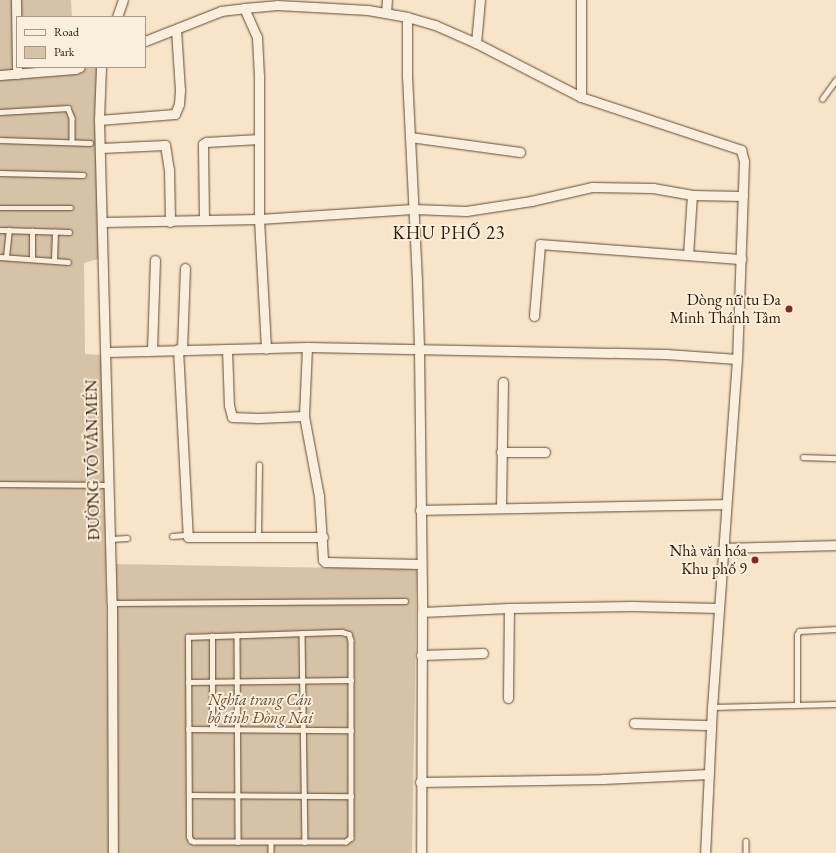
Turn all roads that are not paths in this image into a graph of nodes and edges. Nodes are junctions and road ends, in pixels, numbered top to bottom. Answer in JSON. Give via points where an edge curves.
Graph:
{"nodes":[{"id":1,"x":16,"y":0,"type":"edge"},
{"id":2,"x":123,"y":0,"type":"edge"},
{"id":3,"x":387,"y":0,"type":"edge"},
{"id":4,"x":480,"y":0,"type":"edge"},
{"id":5,"x":581,"y":0,"type":"edge"},
{"id":6,"x":277,"y":3,"type":"edge"},
{"id":7,"x":315,"y":3,"type":"edge"},
{"id":8,"x":244,"y":8,"type":"junction"},
{"id":9,"x":386,"y":13,"type":"junction"},
{"id":10,"x":16,"y":16,"type":"edge"},
{"id":11,"x":117,"y":16,"type":"edge"},
{"id":12,"x":407,"y":17,"type":"junction"},
{"id":13,"x":176,"y":29,"type":"junction"},
{"id":14,"x":146,"y":41,"type":"edge"},
{"id":15,"x":476,"y":43,"type":"junction"},
{"id":16,"x":17,"y":68,"type":"edge"},
{"id":17,"x":78,"y":68,"type":"edge"},
{"id":18,"x":101,"y":68,"type":"edge"},
{"id":19,"x":17,"y":74,"type":"junction"},
{"id":20,"x":0,"y":76,"type":"edge"},
{"id":21,"x":836,"y":80,"type":"edge"},
{"id":22,"x":581,"y":97,"type":"junction"},
{"id":23,"x":822,"y":100,"type":"dead end"},
{"id":24,"x":0,"y":112,"type":"edge"},
{"id":25,"x":99,"y":120,"type":"junction"},
{"id":26,"x":410,"y":137,"type":"junction"},
{"id":27,"x":259,"y":139,"type":"junction"},
{"id":28,"x":0,"y":140,"type":"edge"},
{"id":29,"x":72,"y":142,"type":"junction"},
{"id":30,"x":90,"y":143,"type":"dead end"},
{"id":31,"x":101,"y":148,"type":"junction"},
{"id":32,"x":520,"y":152,"type":"dead end"},
{"id":33,"x":0,"y":173,"type":"edge"},
{"id":34,"x":83,"y":174,"type":"dead end"},
{"id":35,"x":692,"y":194,"type":"junction"},
{"id":36,"x":743,"y":196,"type":"junction"},
{"id":37,"x":0,"y":208,"type":"edge"},
{"id":38,"x":71,"y":208,"type":"dead end"},
{"id":39,"x":413,"y":210,"type":"junction"},
{"id":40,"x":204,"y":219,"type":"junction"},
{"id":41,"x":258,"y":219,"type":"junction"},
{"id":42,"x":103,"y":222,"type":"junction"},
{"id":43,"x":170,"y":222,"type":"junction"},
{"id":44,"x":0,"y":230,"type":"edge"},
{"id":45,"x":8,"y":230,"type":"junction"},
{"id":46,"x":32,"y":231,"type":"junction"},
{"id":47,"x":55,"y":232,"type":"junction"},
{"id":48,"x":69,"y":232,"type":"dead end"},
{"id":49,"x":688,"y":255,"type":"junction"},
{"id":50,"x":0,"y":256,"type":"edge"},
{"id":51,"x":6,"y":257,"type":"junction"},
{"id":52,"x":32,"y":258,"type":"junction"},
{"id":53,"x":741,"y":259,"type":"junction"},
{"id":54,"x":54,"y":260,"type":"junction"},
{"id":55,"x":155,"y":260,"type":"dead end"},
{"id":56,"x":68,"y":262,"type":"dead end"},
{"id":57,"x":185,"y":268,"type":"dead end"},
{"id":58,"x":534,"y":316,"type":"dead end"},
{"id":59,"x":307,"y":347,"type":"junction"},
{"id":60,"x":180,"y":349,"type":"junction"},
{"id":61,"x":227,"y":349,"type":"junction"},
{"id":62,"x":266,"y":349,"type":"junction"},
{"id":63,"x":419,"y":349,"type":"junction"},
{"id":64,"x":152,"y":350,"type":"junction"},
{"id":65,"x":107,"y":352,"type":"junction"},
{"id":66,"x":737,"y":359,"type":"junction"},
{"id":67,"x":503,"y":382,"type":"dead end"},
{"id":68,"x":304,"y":416,"type":"junction"},
{"id":69,"x":502,"y":452,"type":"junction"},
{"id":70,"x":545,"y":452,"type":"dead end"},
{"id":71,"x":803,"y":457,"type":"dead end"},
{"id":72,"x":836,"y":458,"type":"edge"},
{"id":73,"x":259,"y":465,"type":"dead end"},
{"id":74,"x":0,"y":484,"type":"edge"},
{"id":75,"x":109,"y":485,"type":"junction"},
{"id":76,"x":726,"y":504,"type":"junction"},
{"id":77,"x":501,"y":507,"type":"junction"},
{"id":78,"x":420,"y":510,"type":"junction"},
{"id":79,"x":188,"y":535,"type":"junction"},
{"id":80,"x":172,"y":536,"type":"dead end"},
{"id":81,"x":258,"y":537,"type":"junction"},
{"id":82,"x":323,"y":537,"type":"junction"},
{"id":83,"x":127,"y":538,"type":"dead end"},
{"id":84,"x":110,"y":539,"type":"junction"},
{"id":85,"x":836,"y":545,"type":"edge"},
{"id":86,"x":724,"y":548,"type":"junction"},
{"id":87,"x":420,"y":564,"type":"junction"},
{"id":88,"x":405,"y":600,"type":"dead end"},
{"id":89,"x":112,"y":604,"type":"junction"},
{"id":90,"x":510,"y":608,"type":"junction"},
{"id":91,"x":719,"y":608,"type":"junction"},
{"id":92,"x":422,"y":612,"type":"junction"},
{"id":93,"x":836,"y":629,"type":"edge"},
{"id":94,"x":302,"y":633,"type":"junction"},
{"id":95,"x":237,"y":635,"type":"junction"},
{"id":96,"x":212,"y":636,"type":"junction"},
{"id":97,"x":483,"y":653,"type":"dead end"},
{"id":98,"x":421,"y":655,"type":"junction"},
{"id":99,"x":304,"y":680,"type":"junction"},
{"id":100,"x":351,"y":680,"type":"junction"},
{"id":101,"x":188,"y":682,"type":"junction"},
{"id":102,"x":212,"y":682,"type":"junction"},
{"id":103,"x":237,"y":682,"type":"junction"},
{"id":104,"x":508,"y":698,"type":"dead end"},
{"id":105,"x":836,"y":704,"type":"edge"},
{"id":106,"x":797,"y":705,"type":"junction"},
{"id":107,"x":712,"y":707,"type":"junction"},
{"id":108,"x":634,"y":723,"type":"dead end"},
{"id":109,"x":711,"y":725,"type":"junction"},
{"id":110,"x":188,"y":729,"type":"junction"},
{"id":111,"x":212,"y":729,"type":"junction"},
{"id":112,"x":237,"y":729,"type":"junction"},
{"id":113,"x":304,"y":730,"type":"junction"},
{"id":114,"x":351,"y":730,"type":"junction"},
{"id":115,"x":709,"y":774,"type":"junction"},
{"id":116,"x":420,"y":782,"type":"junction"},
{"id":117,"x":189,"y":795,"type":"junction"},
{"id":118,"x":238,"y":795,"type":"junction"},
{"id":119,"x":305,"y":796,"type":"junction"},
{"id":120,"x":351,"y":796,"type":"junction"},
{"id":121,"x":746,"y":841,"type":"dead end"},
{"id":122,"x":238,"y":842,"type":"junction"},
{"id":123,"x":271,"y":842,"type":"junction"},
{"id":124,"x":305,"y":842,"type":"junction"},
{"id":125,"x":113,"y":853,"type":"edge"},
{"id":126,"x":271,"y":853,"type":"edge"},
{"id":127,"x":421,"y":853,"type":"edge"},
{"id":128,"x":705,"y":853,"type":"edge"},
{"id":129,"x":746,"y":853,"type":"edge"}],
"edges":[{"from":1,"to":10,"type":"street"},
{"from":2,"to":11,"type":"street"},
{"from":3,"to":9,"type":"street"},
{"from":4,"to":15,"type":"street"},
{"from":5,"to":22,"type":"street"},
{"from":6,"to":7,"type":"street"},
{"from":6,"to":8,"type":"street"},
{"from":7,"to":9,"type":"street"},
{"from":8,"to":13,"type":"street","via":[[221,11]]},
{"from":8,"to":27,"type":"street","via":[[257,37]]},
{"from":9,"to":12,"type":"street"},
{"from":12,"to":15,"type":"street","via":[[435,25]]},
{"from":12,"to":26,"type":"street"},
{"from":13,"to":14,"type":"street"},
{"from":13,"to":25,"type":"street","via":[[180,90],[175,114]]},
{"from":15,"to":22,"type":"street"},
{"from":16,"to":19,"type":"street"},
{"from":17,"to":19,"type":"street"},
{"from":18,"to":25,"type":"street","name":"ĐƯỜNG VÕ VĂN MÉN"},
{"from":19,"to":20,"type":"street"},
{"from":21,"to":23,"type":"lane"},
{"from":22,"to":36,"type":"street","via":[[741,150],[744,161]]},
{"from":24,"to":29,"type":"lane","via":[[68,108],[72,118]]},
{"from":25,"to":31,"type":"street","name":"ĐƯỜNG VÕ VĂN MÉN"},
{"from":26,"to":32,"type":"street"},
{"from":26,"to":39,"type":"street"},
{"from":27,"to":40,"type":"street","via":[[203,144]]},
{"from":27,"to":41,"type":"street"},
{"from":28,"to":29,"type":"lane"},
{"from":29,"to":30,"type":"lane"},
{"from":31,"to":42,"type":"street","name":"ĐƯỜNG VÕ VĂN MÉN"},
{"from":31,"to":43,"type":"street","via":[[165,146],[169,169]]},
{"from":33,"to":34,"type":"lane"},
{"from":35,"to":36,"type":"street"},
{"from":35,"to":39,"type":"street","via":[[653,188],[592,187],[466,212]]},
{"from":35,"to":49,"type":"street"},
{"from":36,"to":53,"type":"street"},
{"from":37,"to":38,"type":"lane"},
{"from":39,"to":41,"type":"street"},
{"from":39,"to":63,"type":"street"},
{"from":40,"to":41,"type":"street"},
{"from":40,"to":43,"type":"street"},
{"from":41,"to":62,"type":"street"},
{"from":42,"to":43,"type":"street"},
{"from":42,"to":65,"type":"street","name":"ĐƯỜNG VÕ VĂN MÉN"},
{"from":44,"to":45,"type":"lane"},
{"from":45,"to":46,"type":"lane"},
{"from":45,"to":51,"type":"lane"},
{"from":46,"to":47,"type":"lane"},
{"from":46,"to":52,"type":"lane"},
{"from":47,"to":48,"type":"lane"},
{"from":47,"to":54,"type":"lane"},
{"from":49,"to":53,"type":"street"},
{"from":49,"to":58,"type":"street","via":[[540,244]]},
{"from":50,"to":51,"type":"lane"},
{"from":51,"to":52,"type":"lane"},
{"from":52,"to":54,"type":"lane"},
{"from":53,"to":66,"type":"street"},
{"from":54,"to":56,"type":"lane"},
{"from":55,"to":64,"type":"street"},
{"from":57,"to":60,"type":"street"},
{"from":59,"to":62,"type":"street"},
{"from":59,"to":63,"type":"street"},
{"from":59,"to":68,"type":"street"},
{"from":60,"to":61,"type":"street"},
{"from":60,"to":64,"type":"street"},
{"from":60,"to":79,"type":"street"},
{"from":61,"to":62,"type":"street"},
{"from":61,"to":68,"type":"street","via":[[229,406],[232,417]]},
{"from":63,"to":66,"type":"street","via":[[666,354]]},
{"from":63,"to":78,"type":"street"},
{"from":64,"to":65,"type":"street"},
{"from":65,"to":75,"type":"street","name":"ĐƯỜNG VÕ VĂN MÉN"},
{"from":66,"to":76,"type":"street"},
{"from":67,"to":69,"type":"street"},
{"from":68,"to":82,"type":"street","via":[[319,496]]},
{"from":69,"to":70,"type":"street"},
{"from":69,"to":77,"type":"street"},
{"from":71,"to":72,"type":"lane"},
{"from":73,"to":81,"type":"lane"},
{"from":74,"to":75,"type":"lane"},
{"from":75,"to":84,"type":"street","name":"ĐƯỜNG VÕ VĂN MÉN"},
{"from":76,"to":77,"type":"street"},
{"from":76,"to":86,"type":"street"},
{"from":77,"to":78,"type":"street"},
{"from":78,"to":87,"type":"street"},
{"from":79,"to":80,"type":"lane"},
{"from":79,"to":81,"type":"street"},
{"from":81,"to":82,"type":"street"},
{"from":82,"to":87,"type":"street","via":[[323,560],[326,562]]},
{"from":83,"to":84,"type":"lane"},
{"from":84,"to":89,"type":"street","name":"ĐƯỜNG VÕ VĂN MÉN"},
{"from":85,"to":86,"type":"street"},
{"from":86,"to":91,"type":"street"},
{"from":87,"to":92,"type":"street"},
{"from":88,"to":89,"type":"lane"},
{"from":89,"to":125,"type":"street","name":"ĐƯỜNG VÕ VĂN MÉN"},
{"from":90,"to":91,"type":"street"},
{"from":90,"to":92,"type":"street"},
{"from":90,"to":104,"type":"street"},
{"from":91,"to":107,"type":"street"},
{"from":92,"to":98,"type":"street"},
{"from":93,"to":106,"type":"lane","via":[[799,631]]},
{"from":94,"to":95,"type":"lane"},
{"from":94,"to":99,"type":"lane"},
{"from":94,"to":100,"type":"lane","via":[[349,634]]},
{"from":95,"to":96,"type":"lane"},
{"from":95,"to":103,"type":"lane"},
{"from":96,"to":101,"type":"lane","via":[[188,637]]},
{"from":96,"to":102,"type":"lane"},
{"from":97,"to":98,"type":"street"},
{"from":98,"to":116,"type":"street"},
{"from":99,"to":100,"type":"lane"},
{"from":99,"to":103,"type":"lane"},
{"from":99,"to":113,"type":"lane"},
{"from":100,"to":114,"type":"lane"},
{"from":101,"to":102,"type":"lane"},
{"from":101,"to":110,"type":"lane"},
{"from":102,"to":103,"type":"lane"},
{"from":102,"to":111,"type":"lane"},
{"from":103,"to":112,"type":"lane"},
{"from":105,"to":106,"type":"lane"},
{"from":106,"to":107,"type":"lane"},
{"from":107,"to":109,"type":"street"},
{"from":108,"to":109,"type":"street"},
{"from":109,"to":115,"type":"street"},
{"from":110,"to":111,"type":"lane"},
{"from":110,"to":117,"type":"lane"},
{"from":111,"to":112,"type":"lane"},
{"from":112,"to":113,"type":"lane"},
{"from":112,"to":118,"type":"lane"},
{"from":113,"to":114,"type":"lane"},
{"from":113,"to":119,"type":"lane"},
{"from":114,"to":120,"type":"lane"},
{"from":115,"to":116,"type":"street","via":[[603,779]]},
{"from":115,"to":128,"type":"street"},
{"from":116,"to":127,"type":"street"},
{"from":117,"to":118,"type":"lane"},
{"from":117,"to":122,"type":"lane","via":[[191,841]]},
{"from":118,"to":119,"type":"lane"},
{"from":118,"to":122,"type":"lane"},
{"from":119,"to":120,"type":"lane"},
{"from":119,"to":124,"type":"lane"},
{"from":120,"to":124,"type":"lane","via":[[351,838],[346,842]]},
{"from":121,"to":129,"type":"lane"},
{"from":122,"to":123,"type":"lane"},
{"from":123,"to":124,"type":"lane"},
{"from":123,"to":126,"type":"lane"}]}
